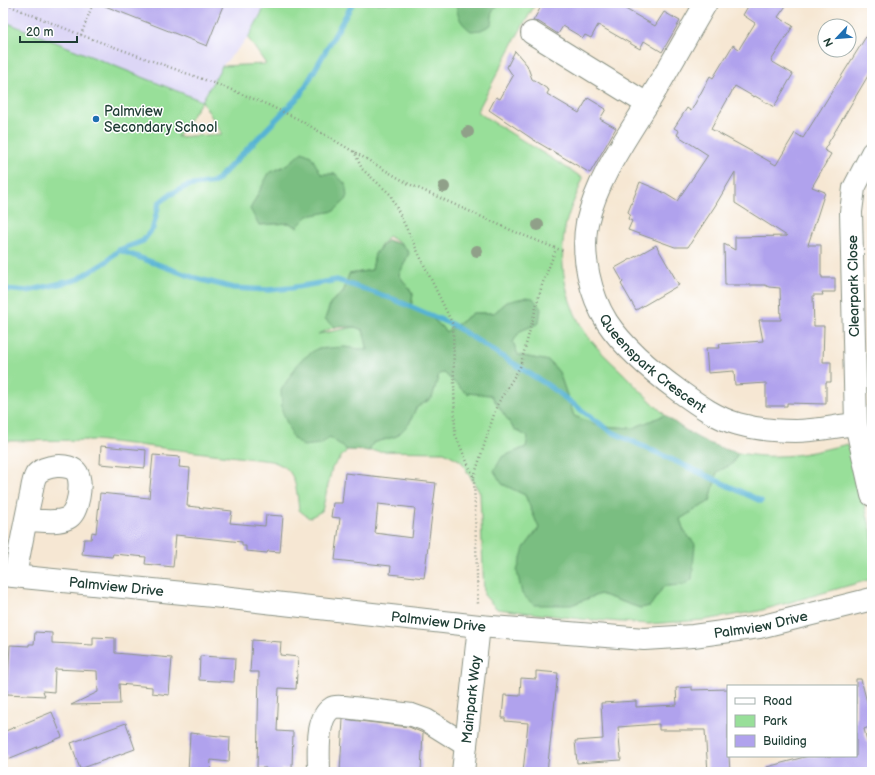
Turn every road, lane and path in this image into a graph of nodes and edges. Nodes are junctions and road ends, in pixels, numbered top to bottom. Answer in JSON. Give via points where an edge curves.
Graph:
{"nodes":[{"id":1,"x":3,"y":3,"type":"edge"},
{"id":2,"x":93,"y":3,"type":"edge"},
{"id":3,"x":706,"y":3,"type":"edge"},
{"id":4,"x":532,"y":33,"type":"dead end"},
{"id":5,"x":81,"y":35,"type":"junction"},
{"id":6,"x":647,"y":104,"type":"junction"},
{"id":7,"x":354,"y":151,"type":"junction"},
{"id":8,"x":872,"y":153,"type":"edge"},
{"id":9,"x":556,"y":249,"type":"junction"},
{"id":10,"x":586,"y":261,"type":"junction"},
{"id":11,"x":856,"y":424,"type":"junction"},
{"id":12,"x":474,"y":478,"type":"junction"},
{"id":13,"x":872,"y":494,"type":"edge"},
{"id":14,"x":26,"y":520,"type":"dead end"},
{"id":15,"x":9,"y":575,"type":"edge"},
{"id":16,"x":872,"y":599,"type":"edge"},
{"id":17,"x":479,"y":626,"type":"junction"},
{"id":18,"x":466,"y":745,"type":"junction"},
{"id":19,"x":318,"y":772,"type":"edge"},
{"id":20,"x":464,"y":772,"type":"edge"}],
"edges":[{"from":1,"to":5,"type":"path"},
{"from":2,"to":5,"type":"path"},
{"from":3,"to":6,"type":"street","name":"Queenspark Crescent"},
{"from":4,"to":6,"type":"street"},
{"from":5,"to":7,"type":"path","via":[[266,104]]},
{"from":6,"to":10,"type":"street","name":"Queenspark Crescent","via":[[614,157],[597,194],[587,224]]},
{"from":7,"to":9,"type":"path","via":[[407,183]]},
{"from":7,"to":12,"type":"path","via":[[362,169],[390,194],[453,325],[455,434]]},
{"from":8,"to":11,"type":"street","name":"Clearpark Close","via":[[854,188],[851,212]]},
{"from":9,"to":10,"type":"path"},
{"from":9,"to":12,"type":"path","via":[[542,285],[520,367],[497,405]]},
{"from":10,"to":11,"type":"street","name":"Queenspark Crescent","via":[[589,278],[607,322],[629,348],[662,378],[704,409],[736,424],[759,429],[795,431]]},
{"from":11,"to":13,"type":"street"},
{"from":12,"to":17,"type":"path"},
{"from":14,"to":15,"type":"street"},
{"from":15,"to":17,"type":"street","name":"Palmview Drive"},
{"from":16,"to":17,"type":"street","name":"Palmview Drive","via":[[759,627],[665,638],[644,639]]},
{"from":17,"to":18,"type":"street","name":"Mainpark Way"},
{"from":18,"to":19,"type":"street","via":[[426,720],[412,715],[333,707],[323,718],[320,728]]},
{"from":18,"to":20,"type":"street","name":"Mainpark Way"}]}
